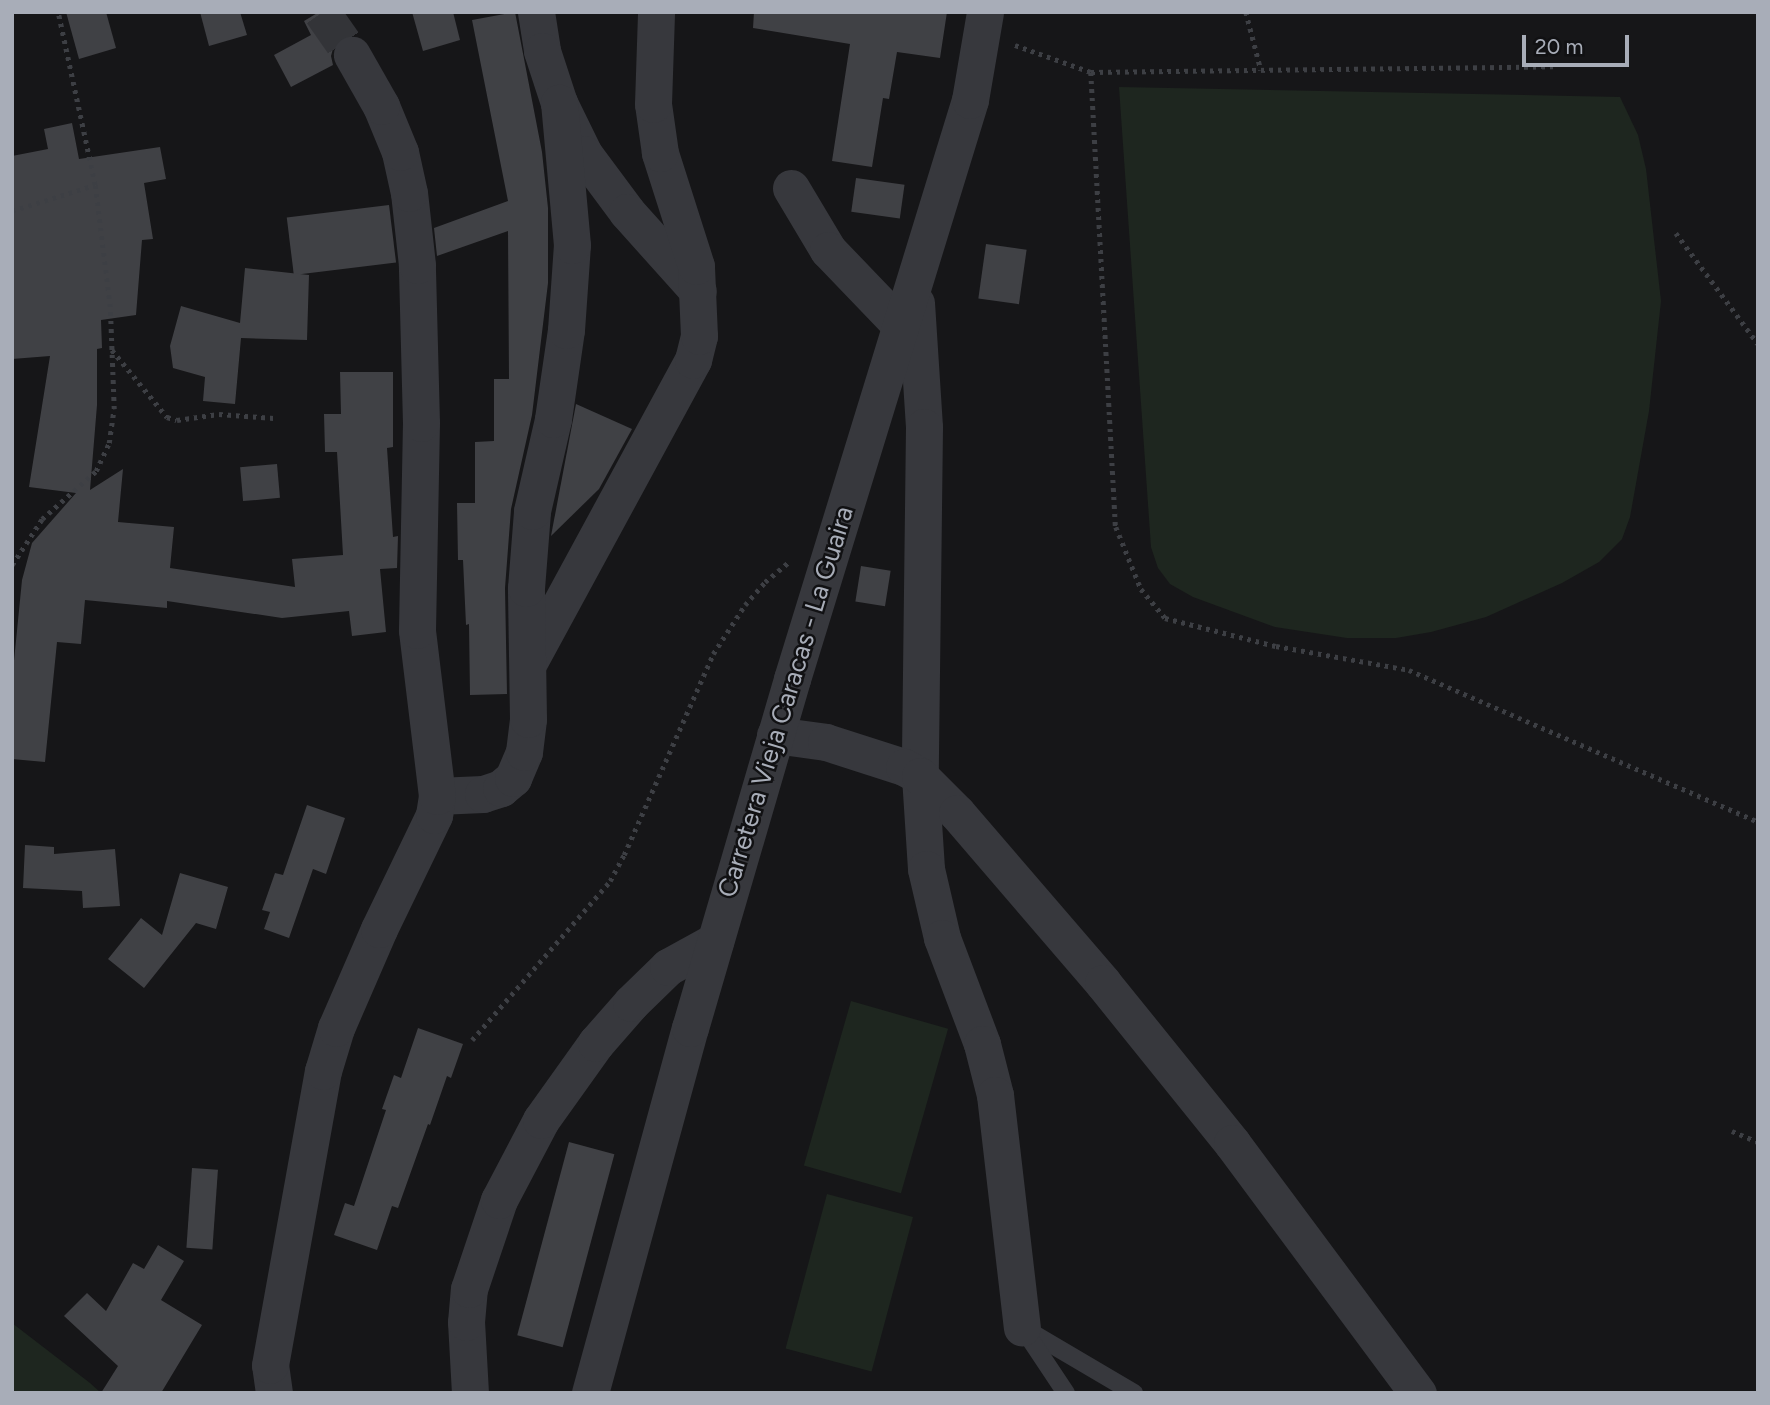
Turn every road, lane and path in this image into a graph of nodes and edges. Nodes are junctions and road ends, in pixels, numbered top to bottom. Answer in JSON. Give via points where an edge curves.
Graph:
{"nodes":[{"id":1,"x":58,"y":12,"type":"edge"},
{"id":2,"x":536,"y":12,"type":"edge"},
{"id":3,"x":656,"y":12,"type":"edge"},
{"id":4,"x":1246,"y":12,"type":"edge"},
{"id":5,"x":983,"y":22,"type":"edge"},
{"id":6,"x":352,"y":55,"type":"tunnel mouth"},
{"id":7,"x":1553,"y":66,"type":"dead end"},
{"id":8,"x":1261,"y":70,"type":"junction"},
{"id":9,"x":1091,"y":72,"type":"junction"},
{"id":10,"x":559,"y":103,"type":"junction"},
{"id":11,"x":96,"y":185,"type":"junction"},
{"id":12,"x":791,"y":188,"type":"dead end"},
{"id":13,"x":12,"y":211,"type":"edge"},
{"id":14,"x":1676,"y":233,"type":"dead end"},
{"id":15,"x":914,"y":281,"type":"junction"},
{"id":16,"x":699,"y":291,"type":"junction"},
{"id":17,"x":900,"y":325,"type":"junction"},
{"id":18,"x":1758,"y":344,"type":"edge"},
{"id":19,"x":112,"y":350,"type":"junction"},
{"id":20,"x":274,"y":418,"type":"dead end"},
{"id":21,"x":835,"y":539,"type":"junction"},
{"id":22,"x":12,"y":565,"type":"edge"},
{"id":23,"x":527,"y":666,"type":"junction"},
{"id":24,"x":775,"y":735,"type":"junction"},
{"id":25,"x":920,"y":776,"type":"junction"},
{"id":26,"x":437,"y":796,"type":"junction"},
{"id":27,"x":1758,"y":822,"type":"edge"},
{"id":28,"x":715,"y":940,"type":"junction"},
{"id":29,"x":472,"y":1040,"type":"dead end"},
{"id":30,"x":1732,"y":1131,"type":"dead end"},
{"id":31,"x":1758,"y":1142,"type":"edge"},
{"id":32,"x":1022,"y":1327,"type":"junction"},
{"id":33,"x":274,"y":1393,"type":"edge"},
{"id":34,"x":470,"y":1393,"type":"edge"},
{"id":35,"x":590,"y":1393,"type":"edge"},
{"id":36,"x":1066,"y":1393,"type":"edge"},
{"id":37,"x":1134,"y":1393,"type":"edge"},
{"id":38,"x":1418,"y":1393,"type":"edge"}],
"edges":[{"from":1,"to":11,"type":"path"},
{"from":2,"to":10,"type":"street","via":[[542,51]]},
{"from":3,"to":16,"type":"street","via":[[653,104],[660,153],[696,266]]},
{"from":4,"to":8,"type":"path"},
{"from":5,"to":9,"type":"path"},
{"from":5,"to":15,"type":"street","name":"Carretera Vieja Caracas - La Guaira","via":[[970,100]]},
{"from":6,"to":26,"type":"street","via":[[400,152],[417,265],[421,424],[417,629]]},
{"from":7,"to":8,"type":"path"},
{"from":8,"to":9,"type":"path"},
{"from":9,"to":27,"type":"path","via":[[1116,527],[1141,589],[1166,618],[1276,646],[1409,670]]},
{"from":10,"to":16,"type":"street","via":[[584,154],[627,212]]},
{"from":10,"to":23,"type":"street","via":[[572,245],[561,368],[532,512],[526,588]]},
{"from":11,"to":13,"type":"path"},
{"from":11,"to":19,"type":"path"},
{"from":12,"to":17,"type":"street","via":[[828,250]]},
{"from":14,"to":18,"type":"path"},
{"from":15,"to":17,"type":"street","name":"Carretera Vieja Caracas - La Guaira"},
{"from":15,"to":25,"type":"street","via":[[924,427]]},
{"from":16,"to":23,"type":"street","via":[[699,336],[693,360]]},
{"from":17,"to":21,"type":"street","name":"Carretera Vieja Caracas - La Guaira"},
{"from":19,"to":20,"type":"path","via":[[167,417]]},
{"from":19,"to":22,"type":"path","via":[[114,409],[109,443],[96,471],[42,519]]},
{"from":21,"to":24,"type":"street","name":"Carretera Vieja Caracas - La Guaira"},
{"from":21,"to":29,"type":"path","via":[[787,563],[745,605],[713,654],[610,881]]},
{"from":23,"to":26,"type":"street","via":[[524,752],[513,778],[484,794]]},
{"from":24,"to":25,"type":"street","via":[[826,743],[904,766]]},
{"from":24,"to":28,"type":"street","name":"Carretera Vieja Caracas - La Guaira"},
{"from":25,"to":32,"type":"street","via":[[926,869],[934,904],[995,1095]]},
{"from":25,"to":38,"type":"street","via":[[1103,983],[1232,1143]]},
{"from":26,"to":33,"type":"street","via":[[434,815],[373,942],[323,1071],[270,1365]]},
{"from":28,"to":34,"type":"street","via":[[668,967],[631,1003],[541,1120],[499,1200],[469,1289]]},
{"from":28,"to":35,"type":"street","name":"Carretera Vieja Caracas - La Guaira"},
{"from":30,"to":31,"type":"path"},
{"from":32,"to":36,"type":"lane"},
{"from":32,"to":37,"type":"lane"}]}
